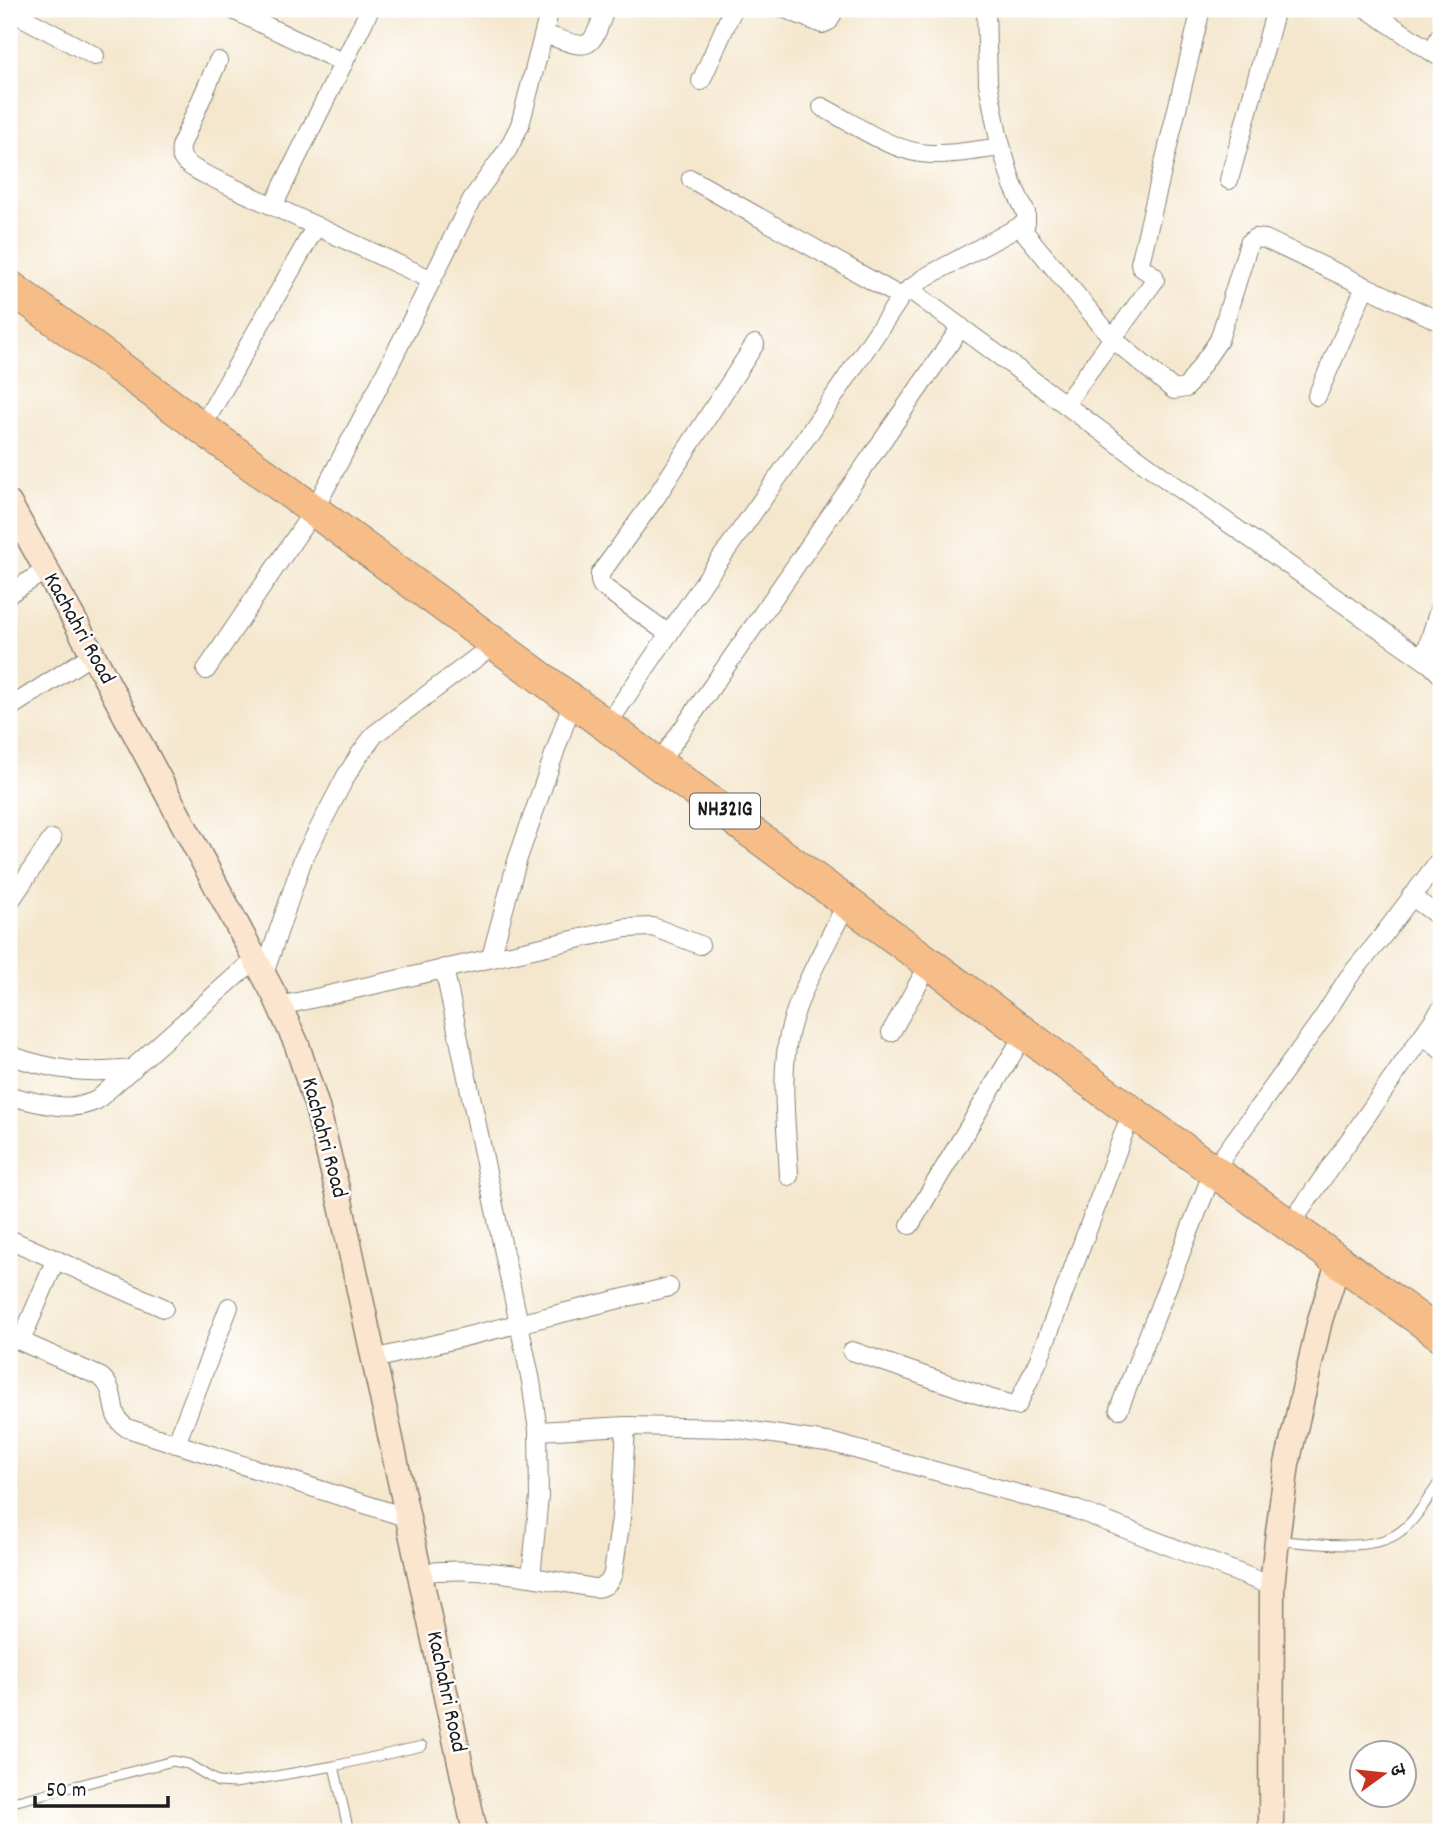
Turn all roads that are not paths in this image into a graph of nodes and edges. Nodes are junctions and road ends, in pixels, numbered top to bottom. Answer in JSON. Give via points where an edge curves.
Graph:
{"nodes":[{"id":1,"x":231,"y":9,"type":"edge"},
{"id":2,"x":370,"y":9,"type":"edge"},
{"id":3,"x":550,"y":9,"type":"edge"},
{"id":4,"x":605,"y":9,"type":"edge"},
{"id":5,"x":733,"y":9,"type":"edge"},
{"id":6,"x":785,"y":9,"type":"edge"},
{"id":7,"x":835,"y":9,"type":"edge"},
{"id":8,"x":986,"y":9,"type":"edge"},
{"id":9,"x":1202,"y":9,"type":"edge"},
{"id":10,"x":1276,"y":9,"type":"edge"},
{"id":11,"x":1367,"y":9,"type":"edge"},
{"id":12,"x":9,"y":10,"type":"edge"},
{"id":13,"x":544,"y":34,"type":"junction"},
{"id":14,"x":1441,"y":34,"type":"edge"},
{"id":15,"x":1437,"y":55,"type":"edge"},
{"id":16,"x":95,"y":56,"type":"dead end"},
{"id":17,"x":218,"y":61,"type":"dead end"},
{"id":18,"x":344,"y":63,"type":"junction"},
{"id":19,"x":701,"y":81,"type":"dead end"},
{"id":20,"x":822,"y":107,"type":"dead end"},
{"id":21,"x":1002,"y":147,"type":"junction"},
{"id":22,"x":691,"y":179,"type":"dead end"},
{"id":23,"x":1229,"y":180,"type":"dead end"},
{"id":24,"x":273,"y":206,"type":"junction"},
{"id":25,"x":316,"y":226,"type":"junction"},
{"id":26,"x":1021,"y":228,"type":"junction"},
{"id":27,"x":432,"y":280,"type":"junction"},
{"id":28,"x":9,"y":286,"type":"edge"},
{"id":29,"x":1365,"y":287,"type":"junction"},
{"id":30,"x":905,"y":293,"type":"junction"},
{"id":31,"x":1441,"y":322,"type":"edge"},
{"id":32,"x":961,"y":327,"type":"junction"},
{"id":33,"x":1112,"y":338,"type":"junction"},
{"id":34,"x":755,"y":344,"type":"dead end"},
{"id":35,"x":1317,"y":396,"type":"dead end"},
{"id":36,"x":1065,"y":404,"type":"junction"},
{"id":37,"x":202,"y":427,"type":"junction"},
{"id":38,"x":9,"y":503,"type":"edge"},
{"id":39,"x":314,"y":510,"type":"junction"},
{"id":40,"x":46,"y":570,"type":"junction"},
{"id":41,"x":9,"y":594,"type":"edge"},
{"id":42,"x":1441,"y":603,"type":"edge"},
{"id":43,"x":668,"y":634,"type":"junction"},
{"id":44,"x":496,"y":643,"type":"junction"},
{"id":45,"x":93,"y":654,"type":"junction"},
{"id":46,"x":206,"y":670,"type":"dead end"},
{"id":47,"x":1436,"y":670,"type":"edge"},
{"id":48,"x":573,"y":700,"type":"junction"},
{"id":49,"x":9,"y":708,"type":"edge"},
{"id":50,"x":607,"y":725,"type":"junction"},
{"id":51,"x":659,"y":763,"type":"junction"},
{"id":52,"x":52,"y":839,"type":"dead end"},
{"id":53,"x":1441,"y":858,"type":"edge"},
{"id":54,"x":1411,"y":895,"type":"junction"},
{"id":55,"x":847,"y":902,"type":"junction"},
{"id":56,"x":9,"y":903,"type":"edge"},
{"id":57,"x":1441,"y":918,"type":"edge"},
{"id":58,"x":700,"y":945,"type":"dead end"},
{"id":59,"x":491,"y":957,"type":"junction"},
{"id":60,"x":930,"y":963,"type":"junction"},
{"id":61,"x":260,"y":966,"type":"junction"},
{"id":62,"x":444,"y":968,"type":"junction"},
{"id":63,"x":280,"y":1006,"type":"junction"},
{"id":64,"x":1441,"y":1009,"type":"edge"},
{"id":65,"x":891,"y":1032,"type":"dead end"},
{"id":66,"x":1025,"y":1033,"type":"junction"},
{"id":67,"x":1423,"y":1035,"type":"junction"},
{"id":68,"x":1441,"y":1050,"type":"edge"},
{"id":69,"x":9,"y":1055,"type":"edge"},
{"id":70,"x":133,"y":1069,"type":"junction"},
{"id":71,"x":9,"y":1096,"type":"edge"},
{"id":72,"x":1132,"y":1111,"type":"junction"},
{"id":73,"x":1214,"y":1169,"type":"junction"},
{"id":74,"x":789,"y":1176,"type":"dead end"},
{"id":75,"x":910,"y":1225,"type":"dead end"},
{"id":76,"x":1290,"y":1225,"type":"junction"},
{"id":77,"x":9,"y":1239,"type":"edge"},
{"id":78,"x":56,"y":1259,"type":"junction"},
{"id":79,"x":1339,"y":1261,"type":"junction"},
{"id":80,"x":669,"y":1287,"type":"dead end"},
{"id":81,"x":229,"y":1307,"type":"dead end"},
{"id":82,"x":164,"y":1308,"type":"dead end"},
{"id":83,"x":518,"y":1322,"type":"junction"},
{"id":84,"x":1439,"y":1330,"type":"edge"},
{"id":85,"x":15,"y":1338,"type":"edge"},
{"id":86,"x":852,"y":1351,"type":"dead end"},
{"id":87,"x":374,"y":1359,"type":"junction"},
{"id":88,"x":1119,"y":1409,"type":"dead end"},
{"id":89,"x":626,"y":1426,"type":"junction"},
{"id":90,"x":538,"y":1431,"type":"junction"},
{"id":91,"x":176,"y":1444,"type":"junction"},
{"id":92,"x":1441,"y":1480,"type":"edge"},
{"id":93,"x":408,"y":1518,"type":"junction"},
{"id":94,"x":1276,"y":1540,"type":"junction"},
{"id":95,"x":419,"y":1573,"type":"junction"},
{"id":96,"x":531,"y":1577,"type":"junction"},
{"id":97,"x":1272,"y":1586,"type":"junction"},
{"id":98,"x":422,"y":1746,"type":"dead end"},
{"id":99,"x":334,"y":1766,"type":"junction"},
{"id":100,"x":9,"y":1802,"type":"edge"},
{"id":101,"x":348,"y":1830,"type":"edge"},
{"id":102,"x":330,"y":1832,"type":"edge"},
{"id":103,"x":475,"y":1832,"type":"edge"},
{"id":104,"x":1271,"y":1832,"type":"edge"}],
"edges":[{"from":1,"to":18,"type":"street"},
{"from":2,"to":18,"type":"street"},
{"from":3,"to":13,"type":"street"},
{"from":4,"to":13,"type":"street","via":[[597,35],[589,43],[576,44]]},
{"from":5,"to":19,"type":"street"},
{"from":6,"to":7,"type":"street","via":[[822,24]]},
{"from":8,"to":21,"type":"street","via":[[988,83]]},
{"from":9,"to":33,"type":"street","via":[[1140,263],[1155,280]]},
{"from":10,"to":23,"type":"street"},
{"from":11,"to":15,"type":"street"},
{"from":12,"to":16,"type":"street"},
{"from":13,"to":27,"type":"street","via":[[520,125],[509,149],[472,199]]},
{"from":14,"to":15,"type":"street"},
{"from":17,"to":24,"type":"street","via":[[180,155],[184,163],[204,174]]},
{"from":18,"to":24,"type":"street"},
{"from":20,"to":21,"type":"street","via":[[918,153]]},
{"from":21,"to":26,"type":"street","via":[[1027,216]]},
{"from":22,"to":30,"type":"street"},
{"from":24,"to":25,"type":"street"},
{"from":25,"to":27,"type":"street"},
{"from":25,"to":37,"type":"street"},
{"from":26,"to":30,"type":"street","via":[[924,278]]},
{"from":26,"to":33,"type":"street"},
{"from":27,"to":39,"type":"street"},
{"from":28,"to":37,"type":"highway","number":"NH321G"},
{"from":29,"to":31,"type":"street"},
{"from":29,"to":33,"type":"street","via":[[1265,239],[1255,239],[1249,243],[1219,340],[1186,388],[1174,390]]},
{"from":29,"to":35,"type":"street"},
{"from":30,"to":32,"type":"street"},
{"from":30,"to":43,"type":"street"},
{"from":32,"to":36,"type":"street"},
{"from":32,"to":51,"type":"street"},
{"from":33,"to":36,"type":"street"},
{"from":34,"to":43,"type":"street","via":[[600,574],[603,586]]},
{"from":36,"to":47,"type":"street"},
{"from":37,"to":39,"type":"highway","number":"NH321G"},
{"from":38,"to":40,"type":"main road","name":"Kachahri Road"},
{"from":39,"to":44,"type":"highway","number":"NH321G"},
{"from":39,"to":46,"type":"street"},
{"from":40,"to":41,"type":"street"},
{"from":40,"to":45,"type":"main road","name":"Kachahri Road"},
{"from":42,"to":47,"type":"street","via":[[1426,652]]},
{"from":43,"to":50,"type":"street"},
{"from":44,"to":48,"type":"highway","number":"NH321G"},
{"from":44,"to":61,"type":"street","via":[[375,734],[359,754],[303,859]]},
{"from":45,"to":49,"type":"street"},
{"from":45,"to":61,"type":"main road","name":"Kachahri Road"},
{"from":48,"to":50,"type":"highway","number":"NH321G"},
{"from":48,"to":59,"type":"street","via":[[517,861]]},
{"from":50,"to":51,"type":"highway","number":"NH321G"},
{"from":51,"to":55,"type":"highway","number":"NH321G"},
{"from":52,"to":56,"type":"street"},
{"from":53,"to":54,"type":"street"},
{"from":54,"to":57,"type":"street"},
{"from":54,"to":73,"type":"street"},
{"from":55,"to":60,"type":"highway","number":"NH321G"},
{"from":55,"to":74,"type":"street","via":[[791,1028],[785,1077]]},
{"from":58,"to":59,"type":"street","via":[[641,926]]},
{"from":59,"to":62,"type":"street"},
{"from":60,"to":65,"type":"street"},
{"from":60,"to":66,"type":"highway","number":"NH321G"},
{"from":61,"to":63,"type":"main road","name":"Kachahri Road"},
{"from":61,"to":70,"type":"street"},
{"from":62,"to":63,"type":"street"},
{"from":62,"to":83,"type":"street"},
{"from":63,"to":87,"type":"main road","name":"Kachahri Road","via":[[317,1107]]},
{"from":64,"to":67,"type":"street"},
{"from":66,"to":72,"type":"highway","number":"NH321G"},
{"from":66,"to":75,"type":"street"},
{"from":67,"to":68,"type":"street"},
{"from":67,"to":76,"type":"street"},
{"from":69,"to":70,"type":"street","via":[[62,1071]]},
{"from":70,"to":71,"type":"street","via":[[97,1100],[79,1107]]},
{"from":72,"to":73,"type":"highway","number":"NH321G"},
{"from":72,"to":86,"type":"street","via":[[1017,1406]]},
{"from":73,"to":76,"type":"highway","number":"NH321G"},
{"from":73,"to":88,"type":"street"},
{"from":76,"to":79,"type":"highway","number":"NH321G"},
{"from":77,"to":78,"type":"street"},
{"from":78,"to":82,"type":"street"},
{"from":78,"to":85,"type":"street"},
{"from":79,"to":84,"type":"highway","number":"NH321G"},
{"from":79,"to":94,"type":"main road","via":[[1320,1320],[1287,1464]]},
{"from":80,"to":83,"type":"street"},
{"from":81,"to":91,"type":"street"},
{"from":83,"to":87,"type":"street"},
{"from":83,"to":90,"type":"street"},
{"from":85,"to":91,"type":"street","via":[[101,1377],[109,1384],[118,1422]]},
{"from":87,"to":93,"type":"main road","name":"Kachahri Road"},
{"from":89,"to":90,"type":"street"},
{"from":89,"to":96,"type":"street","via":[[621,1518],[610,1582],[595,1588]]},
{"from":89,"to":97,"type":"street","via":[[733,1428],[833,1443],[1077,1510]]},
{"from":90,"to":96,"type":"street","via":[[540,1497]]},
{"from":91,"to":93,"type":"street"},
{"from":92,"to":94,"type":"lane","via":[[1404,1530],[1390,1539],[1374,1544]]},
{"from":93,"to":95,"type":"main road","name":"Kachahri Road"},
{"from":94,"to":97,"type":"main road"},
{"from":95,"to":96,"type":"street","via":[[462,1571]]},
{"from":95,"to":103,"type":"main road","name":"Kachahri Road"},
{"from":97,"to":104,"type":"main road"},
{"from":98,"to":99,"type":"lane"},
{"from":99,"to":100,"type":"lane","via":[[235,1783],[218,1782],[188,1764],[173,1762]]},
{"from":99,"to":101,"type":"lane"},
{"from":101,"to":102,"type":"lane"}]}
